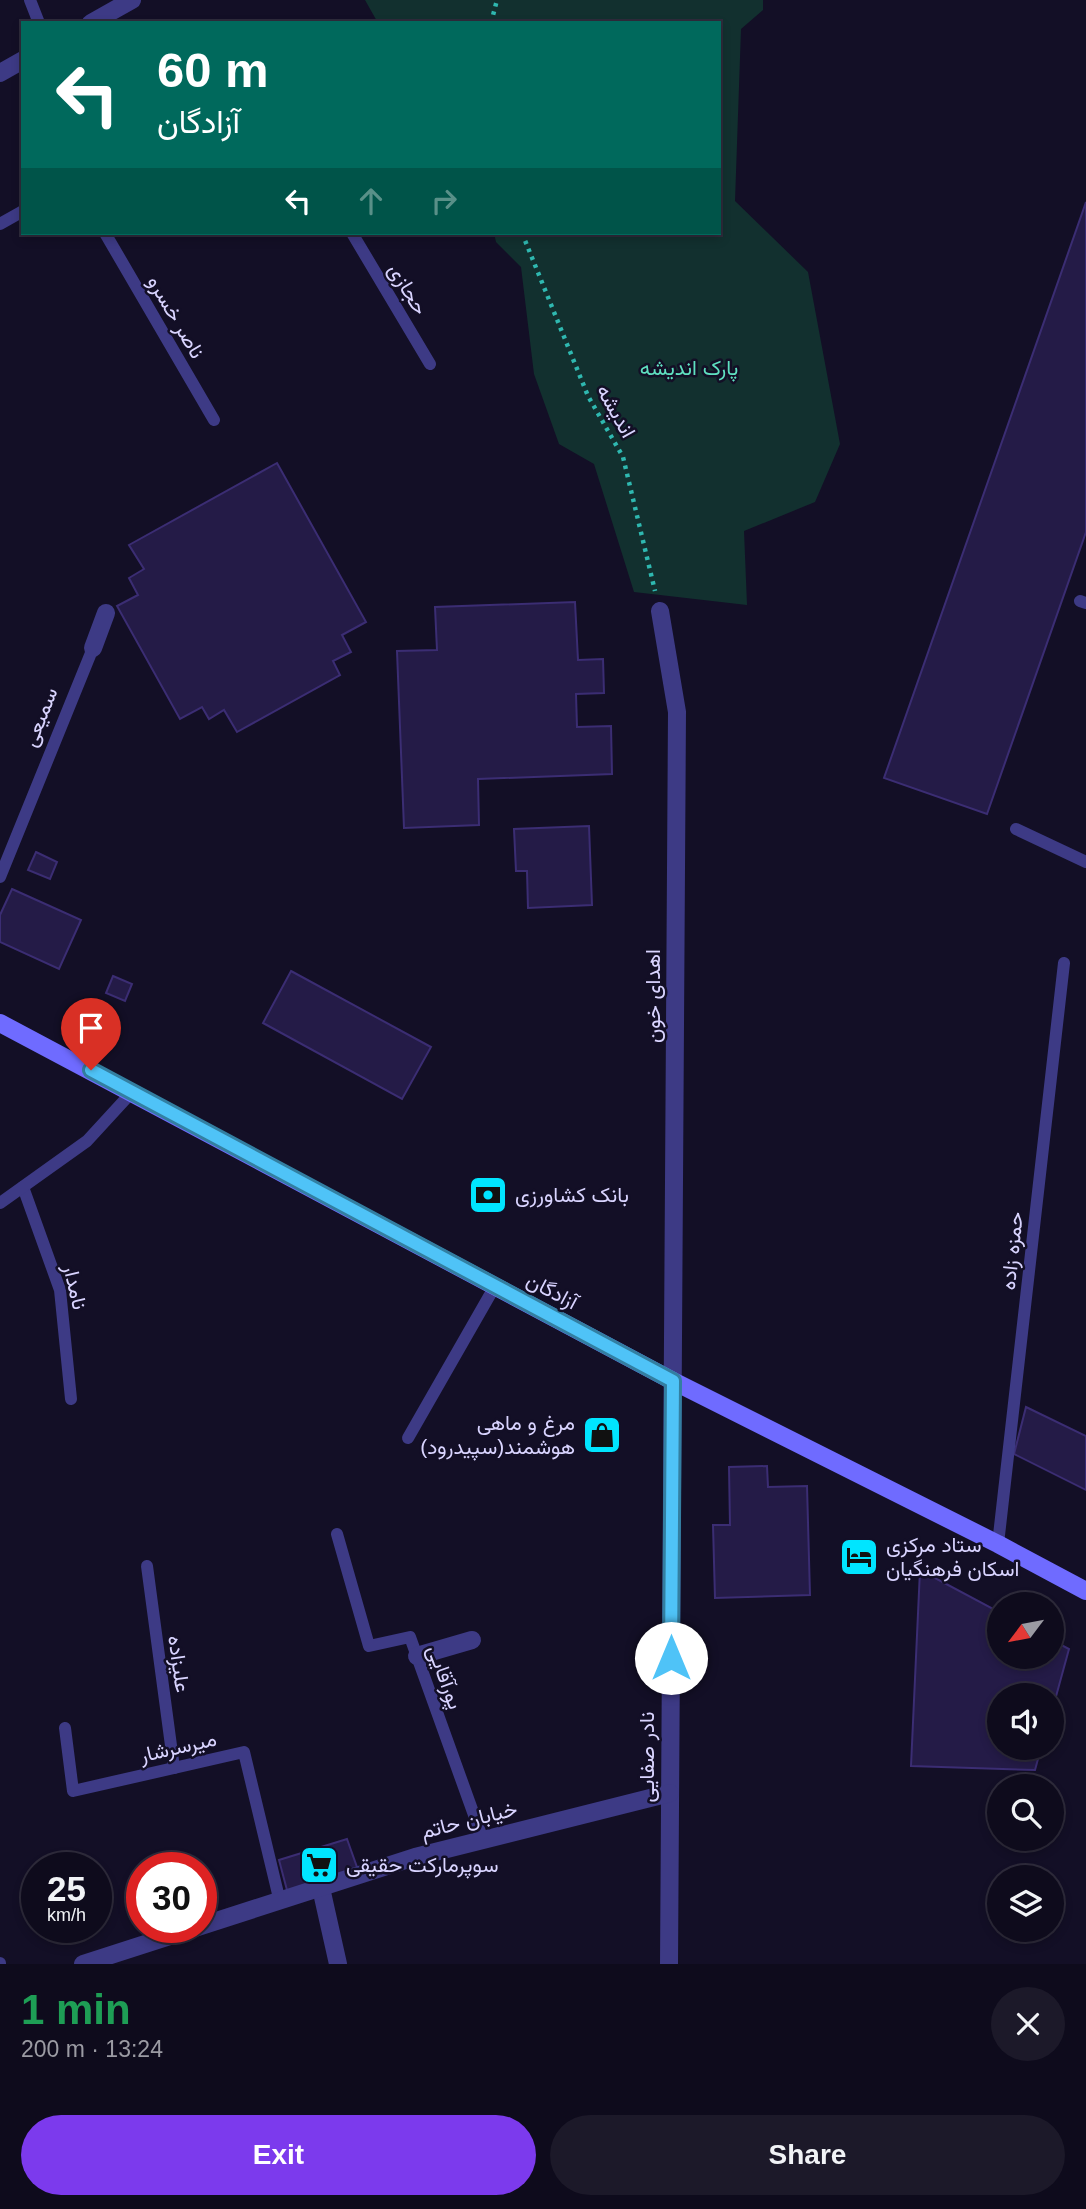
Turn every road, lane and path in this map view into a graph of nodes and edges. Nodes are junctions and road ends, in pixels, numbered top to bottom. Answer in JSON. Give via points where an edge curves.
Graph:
{"nodes":[{"id":1,"x":30,"y":0,"type":"edge"},
{"id":2,"x":132,"y":0,"type":"edge"},
{"id":3,"x":497,"y":0,"type":"edge"},
{"id":4,"x":38,"y":21,"type":"edge"},
{"id":5,"x":95,"y":21,"type":"edge"},
{"id":6,"x":492,"y":21,"type":"edge"},
{"id":7,"x":21,"y":61,"type":"edge"},
{"id":8,"x":0,"y":73,"type":"edge"},
{"id":9,"x":21,"y":212,"type":"edge"},
{"id":10,"x":0,"y":223,"type":"edge"},
{"id":11,"x":106,"y":235,"type":"edge"},
{"id":12,"x":353,"y":235,"type":"edge"},
{"id":13,"x":523,"y":235,"type":"edge"},
{"id":14,"x":430,"y":364,"type":"dead end"},
{"id":15,"x":214,"y":420,"type":"dead end"},
{"id":16,"x":660,"y":611,"type":"joint"},
{"id":17,"x":107,"y":613,"type":"dead end"},
{"id":18,"x":93,"y":648,"type":"joint"},
{"id":19,"x":1016,"y":829,"type":"dead end"},
{"id":20,"x":1086,"y":862,"type":"edge"},
{"id":21,"x":0,"y":877,"type":"edge"},
{"id":22,"x":1064,"y":963,"type":"dead end"},
{"id":23,"x":0,"y":1023,"type":"edge"},
{"id":24,"x":132,"y":1092,"type":"junction"},
{"id":25,"x":23,"y":1187,"type":"junction"},
{"id":26,"x":0,"y":1203,"type":"edge"},
{"id":27,"x":495,"y":1286,"type":"junction"},
{"id":28,"x":673,"y":1381,"type":"junction"},
{"id":29,"x":71,"y":1399,"type":"dead end"},
{"id":30,"x":408,"y":1438,"type":"dead end"},
{"id":31,"x":337,"y":1534,"type":"dead end"},
{"id":32,"x":998,"y":1544,"type":"junction"},
{"id":33,"x":147,"y":1566,"type":"dead end"},
{"id":34,"x":1086,"y":1591,"type":"edge"},
{"id":35,"x":472,"y":1640,"type":"dead end"},
{"id":36,"x":417,"y":1656,"type":"junction"},
{"id":37,"x":65,"y":1728,"type":"dead end"},
{"id":38,"x":174,"y":1768,"type":"junction"},
{"id":39,"x":670,"y":1793,"type":"junction"},
{"id":40,"x":483,"y":1840,"type":"junction"},
{"id":41,"x":321,"y":1888,"type":"junction"},
{"id":42,"x":280,"y":1902,"type":"junction"},
{"id":43,"x":130,"y":1957,"type":"edge"},
{"id":44,"x":83,"y":1964,"type":"edge"},
{"id":45,"x":338,"y":1964,"type":"edge"},
{"id":46,"x":669,"y":1964,"type":"edge"}],
"edges":[{"from":1,"to":4,"type":"lane"},
{"from":2,"to":5,"type":"street"},
{"from":3,"to":6,"type":"path"},
{"from":7,"to":8,"type":"street"},
{"from":9,"to":10,"type":"lane"},
{"from":11,"to":15,"type":"lane","name":"ناصر خسرو"},
{"from":12,"to":14,"type":"lane","name":"حجازی"},
{"from":13,"to":16,"type":"path","name":"اندیشه","via":[[587,396],[624,457]]},
{"from":16,"to":28,"type":"street","name":"اهدای خون","via":[[677,712]]},
{"from":17,"to":18,"type":"street","name":"سمیعی"},
{"from":18,"to":21,"type":"lane","name":"سمیعی"},
{"from":19,"to":20,"type":"lane"},
{"from":22,"to":32,"type":"lane","name":"حمزه زاده"},
{"from":23,"to":24,"type":"main road","name":"آزادگان"},
{"from":24,"to":25,"type":"lane","via":[[87,1141]]},
{"from":24,"to":27,"type":"main road","name":"آزادگان"},
{"from":25,"to":26,"type":"lane"},
{"from":25,"to":29,"type":"lane","name":"نامدار","via":[[60,1290]]},
{"from":27,"to":28,"type":"main road","name":"آزادگان"},
{"from":27,"to":30,"type":"lane"},
{"from":28,"to":32,"type":"main road","name":"آزادگان"},
{"from":28,"to":39,"type":"street","name":"نادر صفایی"},
{"from":31,"to":36,"type":"lane","name":"پورآقایی","via":[[369,1646],[410,1637]]},
{"from":32,"to":34,"type":"main road","name":"آزادگان"},
{"from":33,"to":38,"type":"lane","name":"علیزاده"},
{"from":35,"to":36,"type":"street"},
{"from":36,"to":40,"type":"lane","name":"پورآقایی"},
{"from":37,"to":38,"type":"lane","name":"میرسرشار","via":[[73,1791]]},
{"from":38,"to":42,"type":"lane","name":"میرسرشار","via":[[244,1752]]},
{"from":39,"to":40,"type":"street","name":"خیابان حاتم"},
{"from":39,"to":46,"type":"street","name":"نادر صفایی"},
{"from":40,"to":41,"type":"street","name":"خیابان حاتم"},
{"from":41,"to":42,"type":"street","name":"خیابان حاتم"},
{"from":41,"to":45,"type":"street"},
{"from":42,"to":43,"type":"street","name":"خیابان حاتم"},
{"from":43,"to":44,"type":"street","name":"خیابان حاتم"}]}
